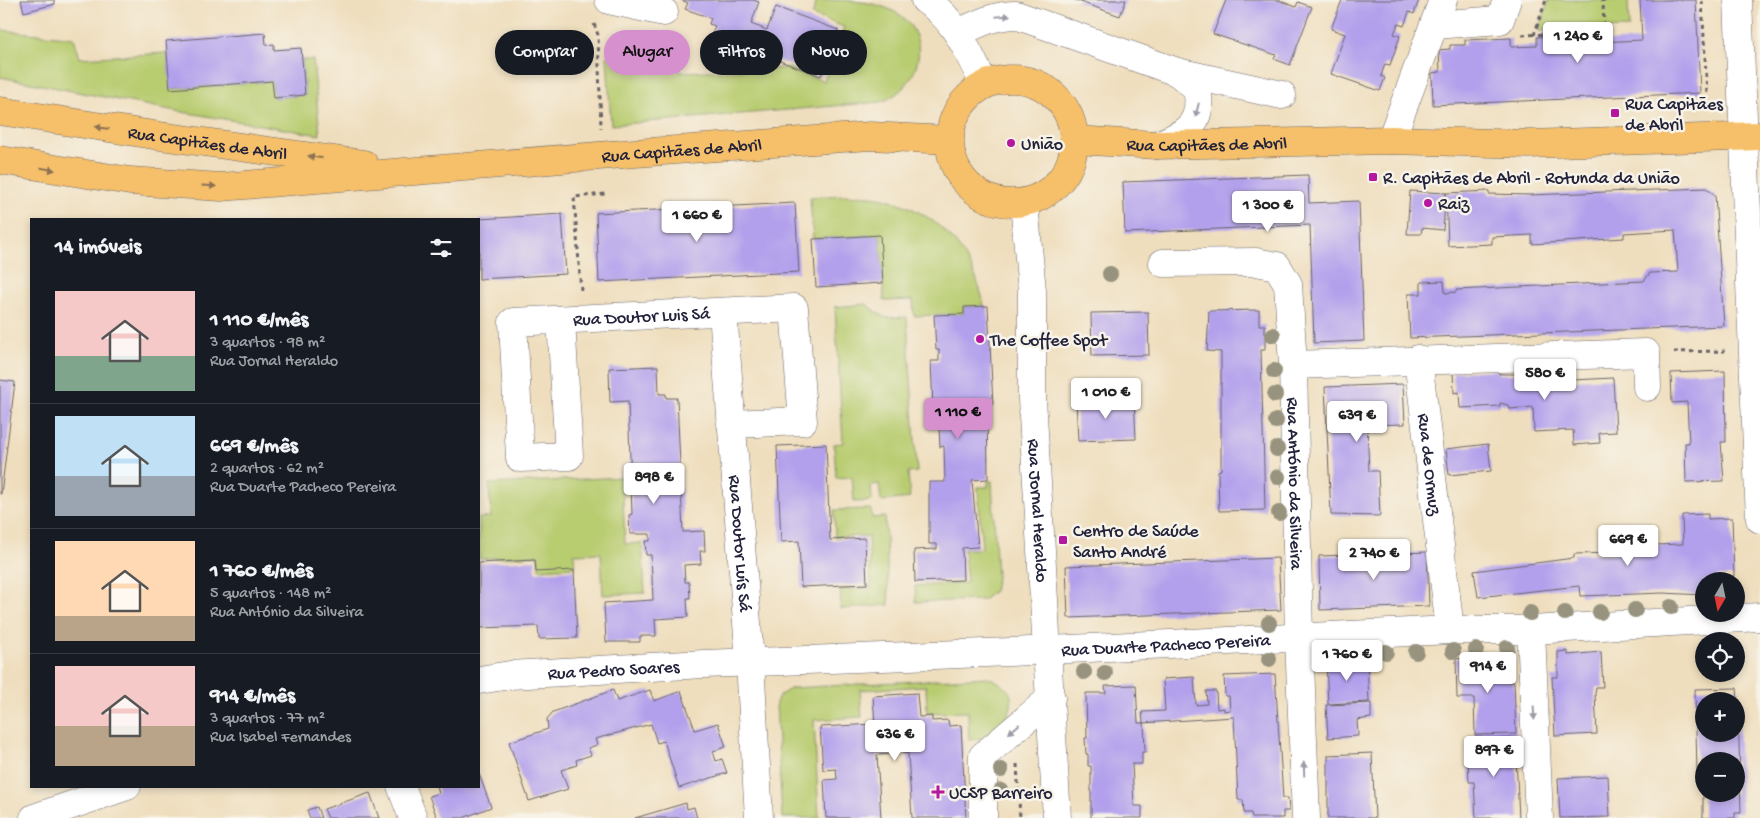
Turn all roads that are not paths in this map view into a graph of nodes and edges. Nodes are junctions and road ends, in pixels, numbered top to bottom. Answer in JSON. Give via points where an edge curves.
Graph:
{"nodes":[{"id":1,"x":925,"y":0,"type":"edge"},
{"id":2,"x":1443,"y":0,"type":"edge"},
{"id":3,"x":1507,"y":0,"type":"edge"},
{"id":4,"x":1738,"y":0,"type":"edge"},
{"id":5,"x":601,"y":9,"type":"edge"},
{"id":6,"x":1041,"y":11,"type":"edge"},
{"id":7,"x":664,"y":12,"type":"dead end"},
{"id":8,"x":1434,"y":25,"type":"junction"},
{"id":9,"x":958,"y":33,"type":"junction"},
{"id":10,"x":1177,"y":72,"type":"junction"},
{"id":11,"x":984,"y":84,"type":"junction"},
{"id":12,"x":1282,"y":96,"type":"dead end"},
{"id":13,"x":0,"y":111,"type":"edge"},
{"id":14,"x":1753,"y":136,"type":"edge"},
{"id":15,"x":950,"y":140,"type":"junction"},
{"id":16,"x":1075,"y":140,"type":"junction"},
{"id":17,"x":1391,"y":140,"type":"junction"},
{"id":18,"x":1156,"y":145,"type":"junction"},
{"id":19,"x":0,"y":160,"type":"edge"},
{"id":20,"x":415,"y":171,"type":"junction"},
{"id":21,"x":1024,"y":203,"type":"junction"},
{"id":22,"x":1163,"y":264,"type":"dead end"},
{"id":23,"x":723,"y":312,"type":"junction"},
{"id":24,"x":572,"y":319,"type":"junction"},
{"id":25,"x":1756,"y":350,"type":"edge"},
{"id":26,"x":1418,"y":359,"type":"junction"},
{"id":27,"x":1293,"y":365,"type":"junction"},
{"id":28,"x":1647,"y":387,"type":"dead end"},
{"id":29,"x":731,"y":424,"type":"junction"},
{"id":30,"x":1760,"y":519,"type":"edge"},
{"id":31,"x":1760,"y":617,"type":"edge"},
{"id":32,"x":1450,"y":630,"type":"junction"},
{"id":33,"x":1531,"y":630,"type":"junction"},
{"id":34,"x":1299,"y":638,"type":"junction"},
{"id":35,"x":1049,"y":650,"type":"junction"},
{"id":36,"x":750,"y":662,"type":"junction"},
{"id":37,"x":480,"y":680,"type":"edge"},
{"id":38,"x":1051,"y":698,"type":"junction"},
{"id":39,"x":121,"y":788,"type":"edge"},
{"id":40,"x":402,"y":788,"type":"edge"},
{"id":41,"x":34,"y":818,"type":"edge"},
{"id":42,"x":412,"y":818,"type":"edge"},
{"id":43,"x":759,"y":818,"type":"edge"},
{"id":44,"x":983,"y":818,"type":"edge"},
{"id":45,"x":1057,"y":818,"type":"edge"},
{"id":46,"x":1306,"y":818,"type":"edge"},
{"id":47,"x":1539,"y":818,"type":"edge"}],
"edges":[{"from":1,"to":9,"type":"street","via":[[947,18]]},
{"from":2,"to":8,"type":"street"},
{"from":3,"to":8,"type":"street","via":[[1500,20]]},
{"from":4,"to":14,"type":"street"},
{"from":5,"to":7,"type":"street"},
{"from":9,"to":6,"type":"street","one_way":true,"via":[[1001,15]]},
{"from":6,"to":10,"type":"street"},
{"from":8,"to":17,"type":"street"},
{"from":9,"to":11,"type":"street"},
{"from":10,"to":12,"type":"street"},
{"from":10,"to":18,"type":"street","one_way":true,"via":[[1197,88],[1199,112],[1191,126],[1173,139]]},
{"from":11,"to":15,"type":"main road","via":[[959,107],[952,123]]},
{"from":11,"to":16,"type":"main road","via":[[1001,79],[1019,79],[1037,83],[1052,92],[1073,122]]},
{"from":20,"to":13,"type":"main road","name":"Rua Capitães de Abril","one_way":true},
{"from":14,"to":17,"type":"main road","name":"Rua Capitães de Abril","via":[[1529,144]]},
{"from":14,"to":25,"type":"street"},
{"from":15,"to":20,"type":"main road","name":"Rua Capitães de Abril","via":[[870,136]]},
{"from":15,"to":21,"type":"main road","via":[[951,155],[966,184],[993,200]]},
{"from":16,"to":18,"type":"main road","name":"Rua Capitães de Abril"},
{"from":16,"to":21,"type":"main road","via":[[1073,157],[1055,187]]},
{"from":17,"to":18,"type":"main road","name":"Rua Capitães de Abril"},
{"from":19,"to":20,"type":"main road","name":"Rua Capitães de Abril","one_way":true,"via":[[130,181],[221,187]]},
{"from":21,"to":35,"type":"street","name":"Rua Jornal Heraldo","via":[[1032,290],[1032,399]]},
{"from":22,"to":27,"type":"street","name":"Rua António da Silveira","via":[[1256,262],[1276,266],[1288,284]]},
{"from":23,"to":24,"type":"street","name":"Rua Doutor Luis Sá"},
{"from":23,"to":29,"type":"street","name":"Rua Doutor Luís Sá"},
{"from":23,"to":29,"type":"street","via":[[794,308],[803,421]]},
{"from":24,"to":24,"type":"street","name":"Rua Doutor Luis Sá","via":[[569,456],[520,458],[513,322]]},
{"from":25,"to":30,"type":"street"},
{"from":26,"to":27,"type":"street"},
{"from":26,"to":28,"type":"street","via":[[1646,353]]},
{"from":26,"to":32,"type":"street","name":"Rua de Ormuz"},
{"from":27,"to":34,"type":"street","name":"Rua António da Silveira"},
{"from":29,"to":36,"type":"street","name":"Rua Doutor Luís Sá"},
{"from":31,"to":33,"type":"street","name":"Rua Duarte Pacheco Pereira"},
{"from":32,"to":33,"type":"street","name":"Rua Duarte Pacheco Pereira"},
{"from":32,"to":34,"type":"street","name":"Rua Duarte Pacheco Pereira"},
{"from":33,"to":47,"type":"street","one_way":true},
{"from":34,"to":35,"type":"street","name":"Rua Duarte Pacheco Pereira"},
{"from":46,"to":34,"type":"street","name":"Rua António da Silveira","one_way":true},
{"from":35,"to":36,"type":"street","name":"Rua Duarte Pacheco Pereira"},
{"from":35,"to":38,"type":"street","name":"Rua Jornal Heraldo"},
{"from":36,"to":37,"type":"street","name":"Rua Pedro Soares","via":[[510,675]]},
{"from":36,"to":43,"type":"street","name":"Rua Doutor Luís Sá"},
{"from":38,"to":44,"type":"street","one_way":true,"via":[[983,756]]},
{"from":38,"to":45,"type":"street","name":"Rua Jornal Heraldo"},
{"from":39,"to":41,"type":"street"},
{"from":40,"to":42,"type":"street"}]}
